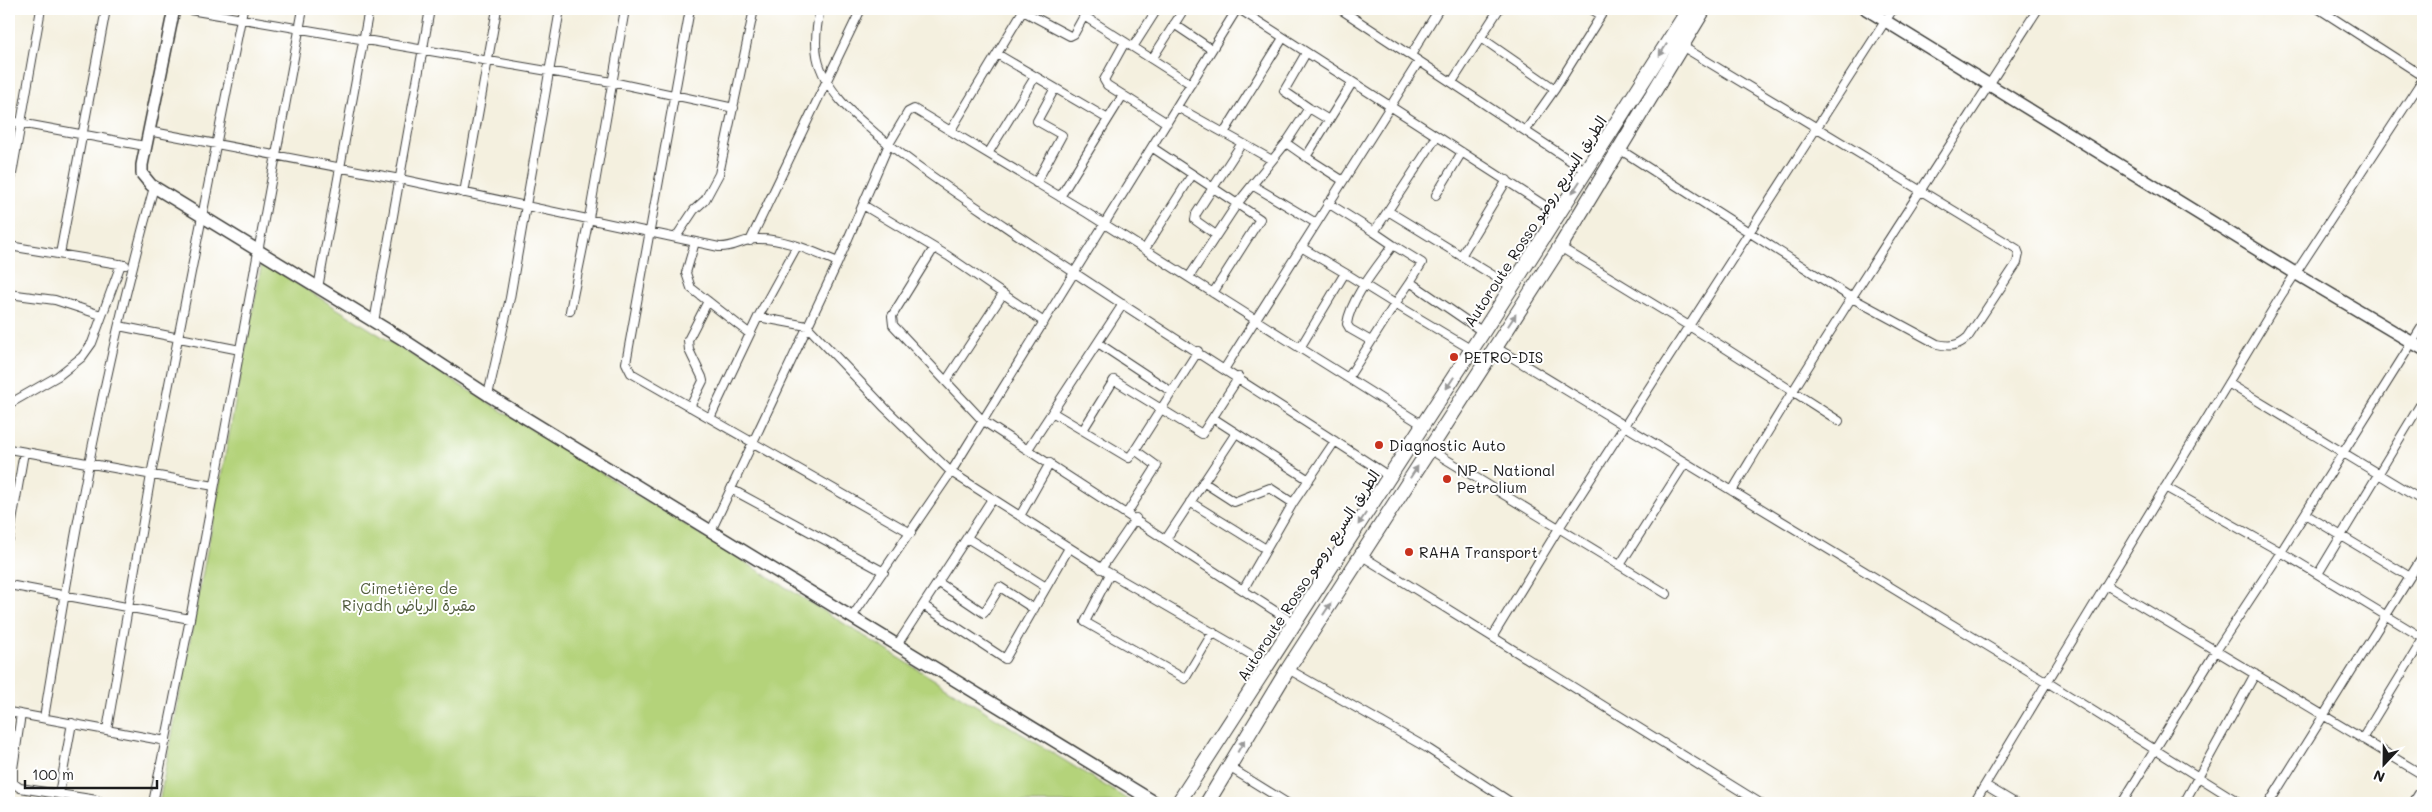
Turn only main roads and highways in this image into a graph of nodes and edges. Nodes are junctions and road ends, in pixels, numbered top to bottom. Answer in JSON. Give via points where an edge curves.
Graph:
{"nodes":[{"id":1,"x":1704,"y":9,"type":"edge"},
{"id":2,"x":1683,"y":11,"type":"edge"},
{"id":3,"x":1178,"y":803,"type":"edge"},
{"id":4,"x":1207,"y":803,"type":"edge"}],
"edges":[{"from":4,"to":1,"type":"highway","name":"Autoroute Rosso الطريق السريع روصو","one_way":true,"via":[[1288,669],[1560,247]]},
{"from":2,"to":3,"type":"highway","name":"Autoroute Rosso الطريق السريع روصو","one_way":true,"via":[[1484,332]]}]}
